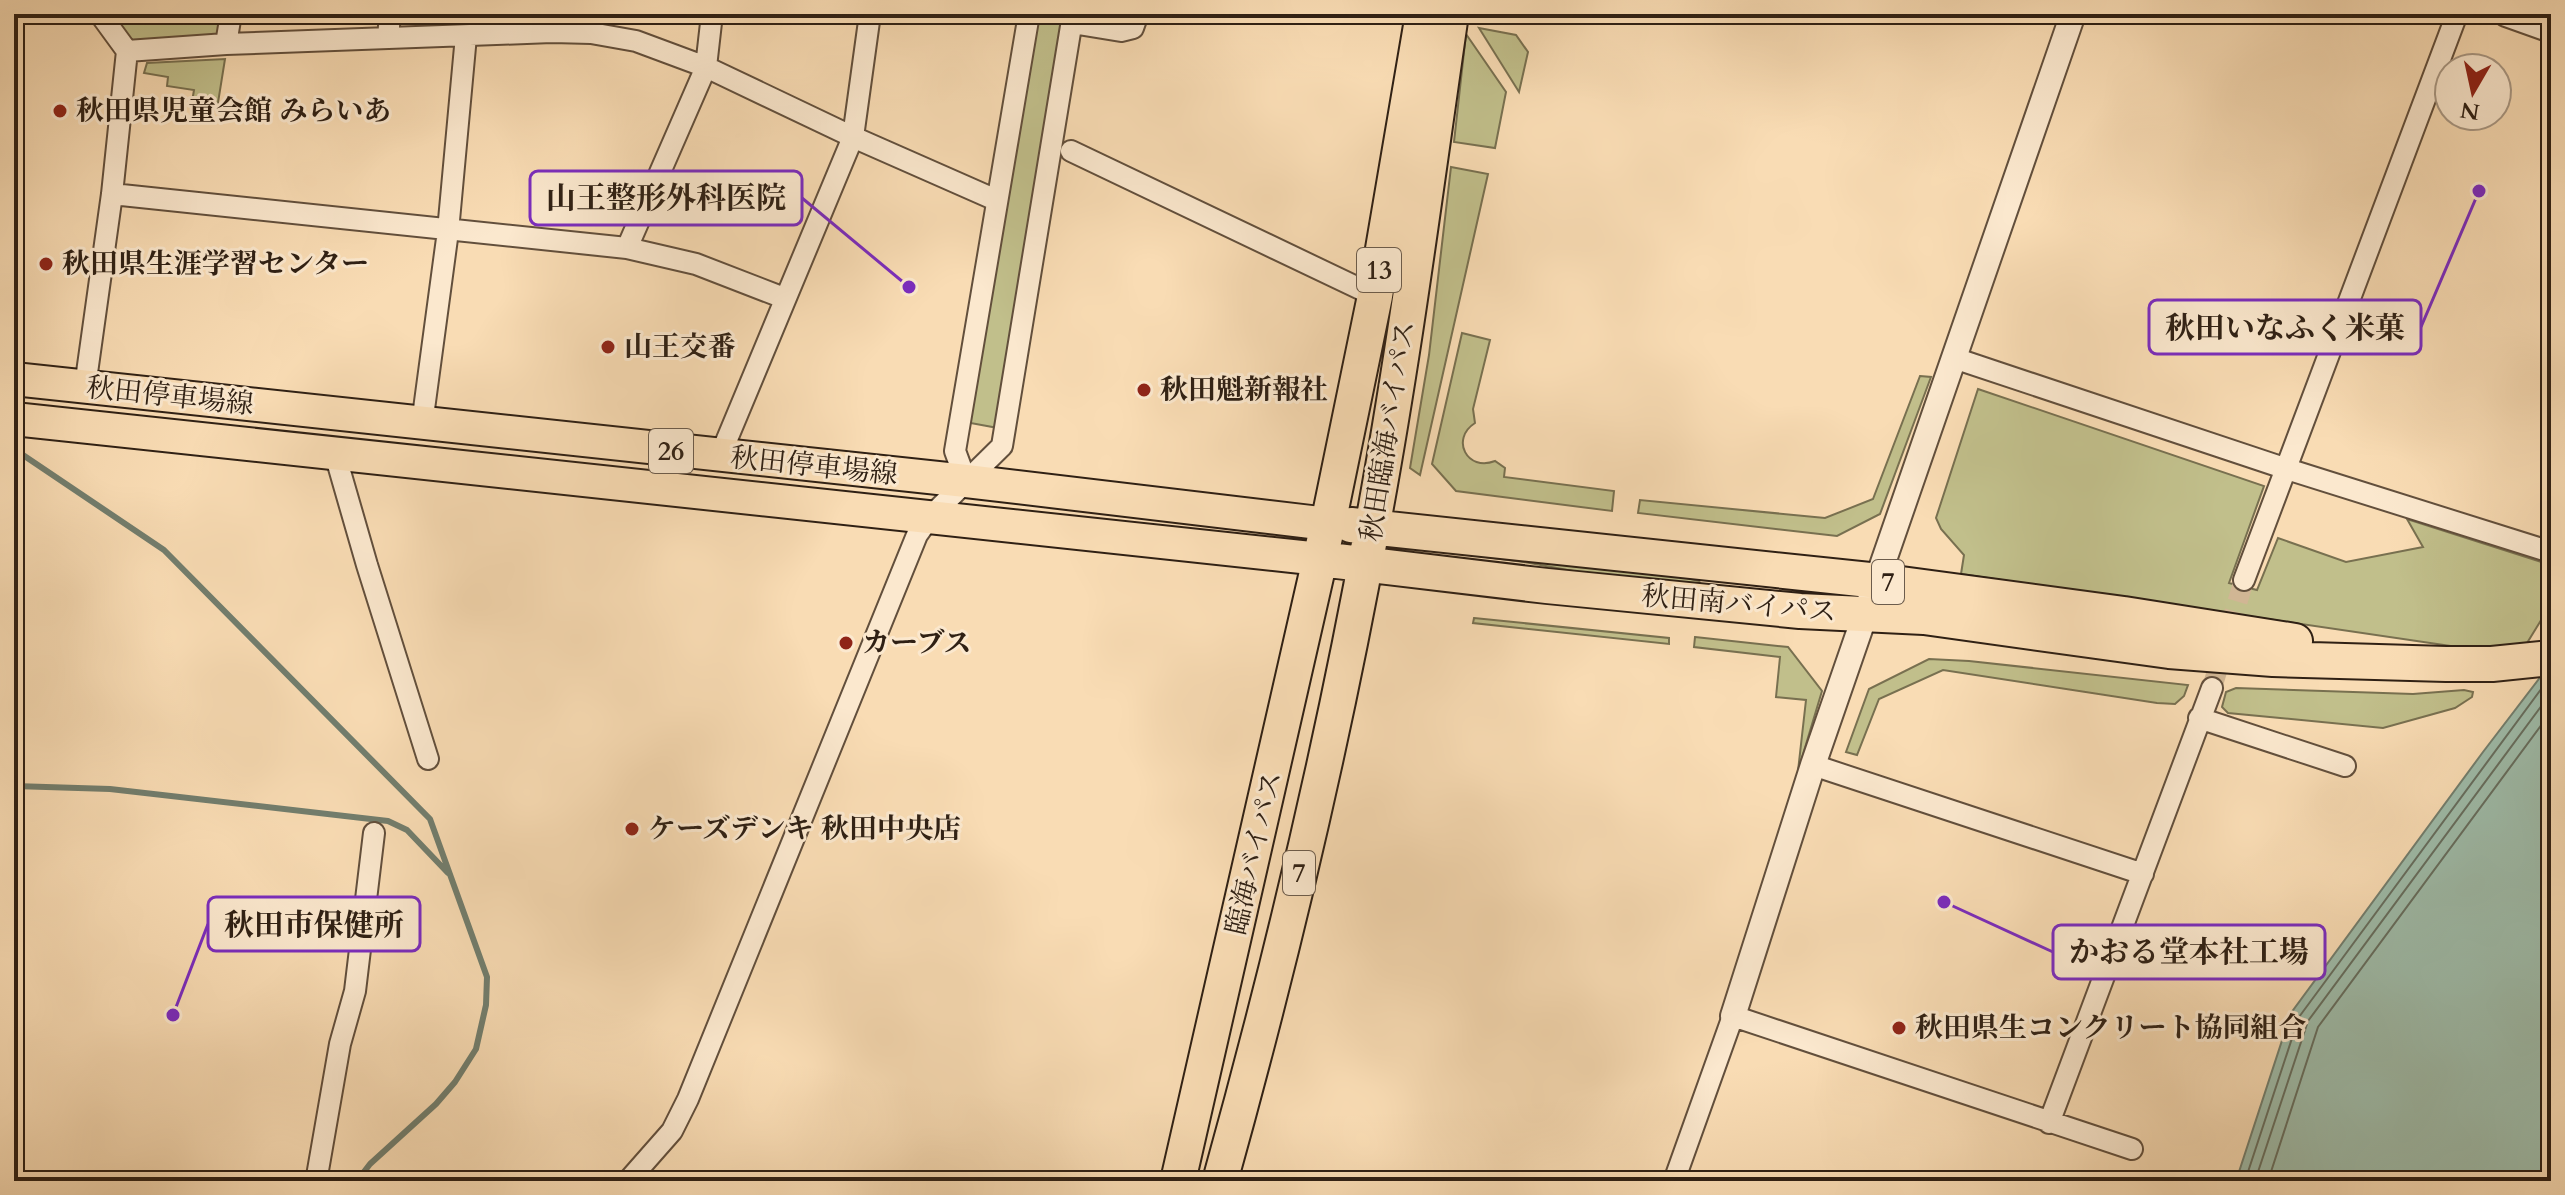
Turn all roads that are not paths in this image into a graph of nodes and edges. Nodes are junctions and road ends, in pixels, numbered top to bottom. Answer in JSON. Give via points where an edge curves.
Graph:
{"nodes":[{"id":1,"x":100,"y":14,"type":"edge"},
{"id":2,"x":231,"y":14,"type":"edge"},
{"id":3,"x":390,"y":14,"type":"edge"},
{"id":4,"x":712,"y":14,"type":"edge"},
{"id":5,"x":870,"y":14,"type":"edge"},
{"id":6,"x":1029,"y":14,"type":"edge"},
{"id":7,"x":1138,"y":14,"type":"edge"},
{"id":8,"x":1423,"y":14,"type":"edge"},
{"id":9,"x":1451,"y":14,"type":"edge"},
{"id":10,"x":2073,"y":14,"type":"edge"},
{"id":11,"x":2457,"y":14,"type":"edge"},
{"id":12,"x":2506,"y":14,"type":"edge"},
{"id":13,"x":1072,"y":18,"type":"edge"},
{"id":14,"x":553,"y":23,"type":"edge"},
{"id":15,"x":2544,"y":23,"type":"edge"},
{"id":16,"x":466,"y":36,"type":"junction"},
{"id":17,"x":388,"y":38,"type":"junction"},
{"id":18,"x":226,"y":44,"type":"junction"},
{"id":19,"x":127,"y":51,"type":"junction"},
{"id":20,"x":706,"y":67,"type":"junction"},
{"id":21,"x":853,"y":137,"type":"junction"},
{"id":22,"x":1071,"y":151,"type":"dead end"},
{"id":23,"x":112,"y":194,"type":"junction"},
{"id":24,"x":996,"y":200,"type":"junction"},
{"id":25,"x":448,"y":231,"type":"junction"},
{"id":26,"x":627,"y":248,"type":"junction"},
{"id":27,"x":1375,"y":296,"type":"junction"},
{"id":28,"x":784,"y":298,"type":"junction"},
{"id":29,"x":1954,"y":358,"type":"junction"},
{"id":30,"x":14,"y":379,"type":"edge"},
{"id":31,"x":85,"y":387,"type":"junction"},
{"id":32,"x":14,"y":419,"type":"edge"},
{"id":33,"x":422,"y":424,"type":"junction"},
{"id":34,"x":335,"y":454,"type":"junction"},
{"id":35,"x":720,"y":456,"type":"junction"},
{"id":36,"x":2287,"y":469,"type":"junction"},
{"id":37,"x":966,"y":481,"type":"junction"},
{"id":38,"x":930,"y":517,"type":"junction"},
{"id":39,"x":1328,"y":524,"type":"junction"},
{"id":40,"x":1373,"y":526,"type":"junction"},
{"id":41,"x":2551,"y":552,"type":"edge"},
{"id":42,"x":1320,"y":559,"type":"junction"},
{"id":43,"x":1366,"y":562,"type":"junction"},
{"id":44,"x":2244,"y":580,"type":"tunnel mouth"},
{"id":45,"x":1879,"y":581,"type":"junction"},
{"id":46,"x":1866,"y":616,"type":"junction"},
{"id":47,"x":2551,"y":658,"type":"edge"},
{"id":48,"x":2446,"y":664,"type":"junction"},
{"id":49,"x":2212,"y":688,"type":"tunnel mouth"},
{"id":50,"x":2199,"y":718,"type":"junction"},
{"id":51,"x":428,"y":759,"type":"dead end"},
{"id":52,"x":1813,"y":765,"type":"junction"},
{"id":53,"x":2345,"y":766,"type":"dead end"},
{"id":54,"x":374,"y":833,"type":"dead end"},
{"id":55,"x":2143,"y":874,"type":"junction"},
{"id":56,"x":1733,"y":1016,"type":"junction"},
{"id":57,"x":2049,"y":1123,"type":"junction"},
{"id":58,"x":2132,"y":1149,"type":"dead end"},
{"id":59,"x":319,"y":1181,"type":"edge"},
{"id":60,"x":628,"y":1181,"type":"edge"},
{"id":61,"x":1178,"y":1181,"type":"edge"},
{"id":62,"x":1220,"y":1181,"type":"edge"},
{"id":63,"x":1674,"y":1181,"type":"edge"}],
"edges":[{"from":1,"to":19,"type":"street"},
{"from":2,"to":18,"type":"street"},
{"from":3,"to":17,"type":"street"},
{"from":4,"to":20,"type":"street"},
{"from":5,"to":21,"type":"street"},
{"from":6,"to":24,"type":"street"},
{"from":7,"to":13,"type":"street","via":[[1133,28],[1121,31]]},
{"from":8,"to":27,"type":"highway","name":"秋田臨海バイパス","number":"13"},
{"from":9,"to":40,"type":"highway","name":"秋田臨海バイパス","number":"13"},
{"from":10,"to":29,"type":"street"},
{"from":11,"to":36,"type":"street"},
{"from":12,"to":15,"type":"street"},
{"from":13,"to":37,"type":"street","via":[[1002,446]]},
{"from":14,"to":16,"type":"street"},
{"from":14,"to":20,"type":"street","via":[[636,41]]},
{"from":16,"to":17,"type":"street"},
{"from":16,"to":25,"type":"street"},
{"from":17,"to":18,"type":"street"},
{"from":18,"to":19,"type":"street"},
{"from":19,"to":23,"type":"street"},
{"from":20,"to":21,"type":"street"},
{"from":20,"to":26,"type":"street"},
{"from":21,"to":24,"type":"street"},
{"from":21,"to":28,"type":"street"},
{"from":22,"to":27,"type":"street"},
{"from":23,"to":25,"type":"street"},
{"from":23,"to":31,"type":"street"},
{"from":24,"to":37,"type":"street","via":[[955,451]]},
{"from":25,"to":26,"type":"street"},
{"from":25,"to":33,"type":"street"},
{"from":26,"to":28,"type":"street","via":[[696,264]]},
{"from":27,"to":39,"type":"highway","name":"秋田臨海バイパス","number":"13"},
{"from":28,"to":35,"type":"street"},
{"from":29,"to":36,"type":"street"},
{"from":29,"to":45,"type":"street"},
{"from":30,"to":31,"type":"main road","name":"秋田停車場線","number":"26"},
{"from":31,"to":33,"type":"main road","name":"秋田停車場線","number":"26"},
{"from":32,"to":34,"type":"main road","name":"秋田停車場線","number":"26"},
{"from":33,"to":35,"type":"main road","name":"秋田停車場線","number":"26"},
{"from":34,"to":38,"type":"main road","name":"秋田停車場線","number":"26"},
{"from":34,"to":51,"type":"street"},
{"from":35,"to":37,"type":"main road","name":"秋田停車場線","number":"26"},
{"from":36,"to":41,"type":"street"},
{"from":36,"to":44,"type":"street"},
{"from":37,"to":38,"type":"street"},
{"from":37,"to":39,"type":"main road","name":"秋田停車場線","number":"26"},
{"from":38,"to":42,"type":"main road","name":"秋田停車場線","number":"26"},
{"from":38,"to":60,"type":"street","via":[[914,541],[688,1099],[672,1131]]},
{"from":39,"to":40,"type":"highway","name":"秋田南バイパス","number":"7"},
{"from":39,"to":42,"type":"highway","name":"臨海バイパス","number":"13"},
{"from":40,"to":43,"type":"highway","name":"秋田臨海バイパス","number":"13"},
{"from":40,"to":45,"type":"highway","name":"秋田南バイパス","number":"7"},
{"from":42,"to":43,"type":"highway","name":"秋田南バイパス","number":"7"},
{"from":42,"to":61,"type":"highway","name":"臨海バイパス","number":"7"},
{"from":43,"to":46,"type":"highway","name":"秋田南バイパス","number":"7","via":[[1547,586]]},
{"from":43,"to":62,"type":"highway","name":"臨海バイパス","number":"7","via":[[1320,785]]},
{"from":45,"to":46,"type":"street"},
{"from":45,"to":48,"type":"highway","name":"秋田南バイパス","number":"7"},
{"from":46,"to":48,"type":"highway","name":"秋田南バイパス","number":"7","via":[[1924,617],[2184,652]]},
{"from":46,"to":52,"type":"street"},
{"from":47,"to":48,"type":"highway","name":"秋田南バイパス","number":"7"},
{"from":49,"to":50,"type":"street"},
{"from":50,"to":53,"type":"street"},
{"from":50,"to":55,"type":"street"},
{"from":52,"to":55,"type":"street"},
{"from":52,"to":56,"type":"street"},
{"from":54,"to":59,"type":"street","via":[[355,991],[340,1044]]},
{"from":55,"to":57,"type":"street"},
{"from":56,"to":57,"type":"street"},
{"from":56,"to":63,"type":"street"},
{"from":57,"to":58,"type":"street"}]}
